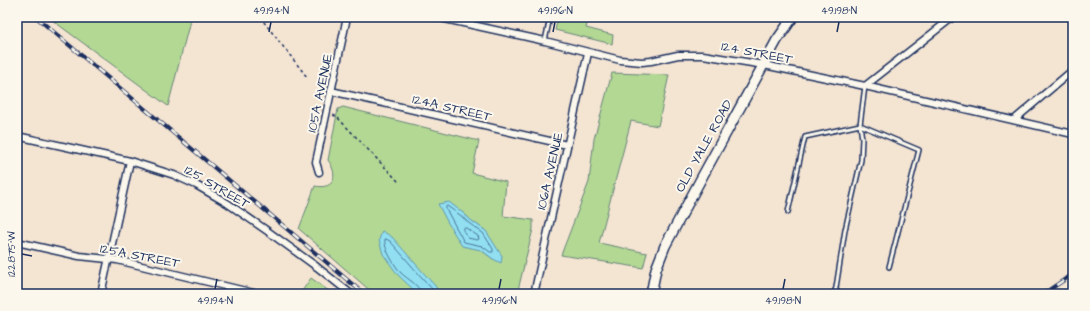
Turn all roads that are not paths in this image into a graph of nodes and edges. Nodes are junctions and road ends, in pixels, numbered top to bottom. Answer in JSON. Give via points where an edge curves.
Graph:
{"nodes":[{"id":1,"x":347,"y":17,"type":"edge"},
{"id":2,"x":436,"y":17,"type":"edge"},
{"id":3,"x":550,"y":17,"type":"edge"},
{"id":4,"x":793,"y":17,"type":"edge"},
{"id":5,"x":953,"y":17,"type":"edge"},
{"id":6,"x":545,"y":42,"type":"junction"},
{"id":7,"x":588,"y":53,"type":"junction"},
{"id":8,"x":764,"y":65,"type":"junction"},
{"id":9,"x":1073,"y":70,"type":"edge"},
{"id":10,"x":865,"y":86,"type":"junction"},
{"id":11,"x":331,"y":92,"type":"junction"},
{"id":12,"x":1014,"y":120,"type":"junction"},
{"id":13,"x":860,"y":125,"type":"junction"},
{"id":14,"x":1073,"y":134,"type":"edge"},
{"id":15,"x":17,"y":136,"type":"edge"},
{"id":16,"x":567,"y":145,"type":"junction"},
{"id":17,"x":130,"y":161,"type":"junction"},
{"id":18,"x":319,"y":172,"type":"dead end"},
{"id":19,"x":788,"y":212,"type":"dead end"},
{"id":20,"x":17,"y":242,"type":"edge"},
{"id":21,"x":109,"y":259,"type":"junction"},
{"id":22,"x":889,"y":267,"type":"dead end"},
{"id":23,"x":835,"y":292,"type":"edge"},
{"id":24,"x":101,"y":294,"type":"edge"},
{"id":25,"x":258,"y":294,"type":"edge"},
{"id":26,"x":351,"y":294,"type":"edge"},
{"id":27,"x":534,"y":294,"type":"edge"},
{"id":28,"x":651,"y":294,"type":"edge"},
{"id":29,"x":842,"y":294,"type":"edge"}],
"edges":[{"from":1,"to":11,"type":"street","name":"105A AVENUE"},
{"from":2,"to":6,"type":"street","name":"124 STREET"},
{"from":3,"to":6,"type":"lane"},
{"from":4,"to":8,"type":"main road","name":"OLD YALE ROAD"},
{"from":5,"to":10,"type":"street"},
{"from":6,"to":7,"type":"street","name":"124 STREET"},
{"from":7,"to":8,"type":"street","name":"124 STREET","via":[[642,62],[703,55]]},
{"from":7,"to":16,"type":"street","name":"106A AVENUE"},
{"from":8,"to":10,"type":"street","name":"124 STREET"},
{"from":8,"to":28,"type":"main road","name":"OLD YALE ROAD","via":[[661,254]]},
{"from":9,"to":12,"type":"street"},
{"from":10,"to":12,"type":"street","name":"124 STREET"},
{"from":10,"to":13,"type":"lane"},
{"from":11,"to":16,"type":"street","name":"124A STREET"},
{"from":11,"to":18,"type":"street","name":"105A AVENUE","via":[[316,162]]},
{"from":12,"to":14,"type":"street","name":"124 STREET"},
{"from":13,"to":19,"type":"lane","via":[[805,137]]},
{"from":13,"to":22,"type":"lane","via":[[920,150]]},
{"from":13,"to":23,"type":"lane","via":[[860,160]]},
{"from":15,"to":17,"type":"street","name":"125 STREET"},
{"from":16,"to":27,"type":"street","name":"106A AVENUE"},
{"from":17,"to":21,"type":"street"},
{"from":17,"to":26,"type":"street","name":"125 STREET","via":[[174,175],[204,189],[266,230]]},
{"from":20,"to":21,"type":"street","name":"125A STREET","via":[[79,256]]},
{"from":21,"to":24,"type":"street"},
{"from":21,"to":25,"type":"street","name":"125A STREET"},
{"from":23,"to":29,"type":"lane"}]}
